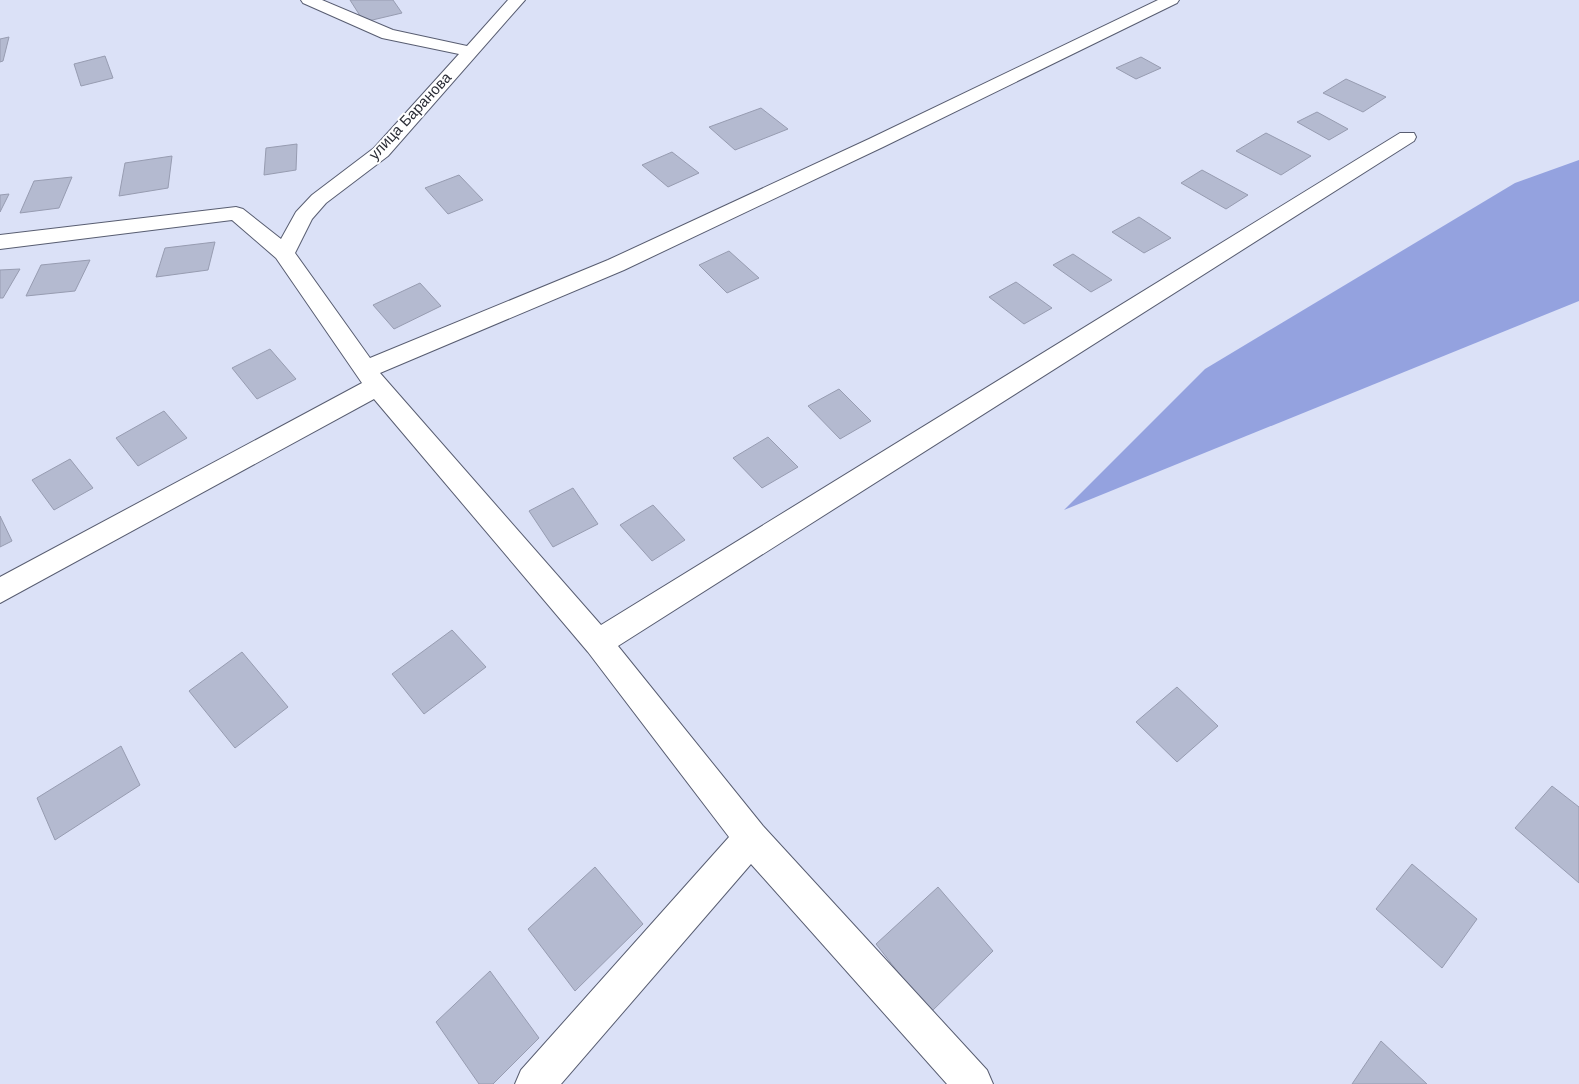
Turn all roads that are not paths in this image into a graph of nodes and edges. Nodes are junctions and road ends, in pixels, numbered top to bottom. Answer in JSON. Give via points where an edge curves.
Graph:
{"nodes":[{"id":1,"x":309,"y":0,"type":"edge"},
{"id":2,"x":517,"y":0,"type":"edge"},
{"id":3,"x":1170,"y":0,"type":"edge"},
{"id":4,"x":469,"y":52,"type":"junction"},
{"id":5,"x":1407,"y":137,"type":"dead end"},
{"id":6,"x":0,"y":242,"type":"edge"},
{"id":7,"x":284,"y":253,"type":"junction"},
{"id":8,"x":370,"y":378,"type":"junction"},
{"id":9,"x":0,"y":591,"type":"edge"},
{"id":10,"x":598,"y":643,"type":"junction"},
{"id":11,"x":751,"y":838,"type":"junction"},
{"id":12,"x":535,"y":1084,"type":"edge"},
{"id":13,"x":973,"y":1084,"type":"edge"}],
"edges":[{"from":1,"to":4,"type":"street","via":[[388,34]]},
{"from":2,"to":4,"type":"street","name":"улица Баранова"},
{"from":3,"to":8,"type":"street","via":[[616,266]]},
{"from":4,"to":7,"type":"street","name":"улица Баранова","via":[[381,152],[319,199],[303,216]]},
{"from":5,"to":10,"type":"street"},
{"from":6,"to":7,"type":"street","via":[[236,213]]},
{"from":7,"to":8,"type":"street"},
{"from":8,"to":9,"type":"street"},
{"from":8,"to":10,"type":"street"},
{"from":10,"to":11,"type":"street"},
{"from":11,"to":12,"type":"street"},
{"from":11,"to":13,"type":"street"}]}
